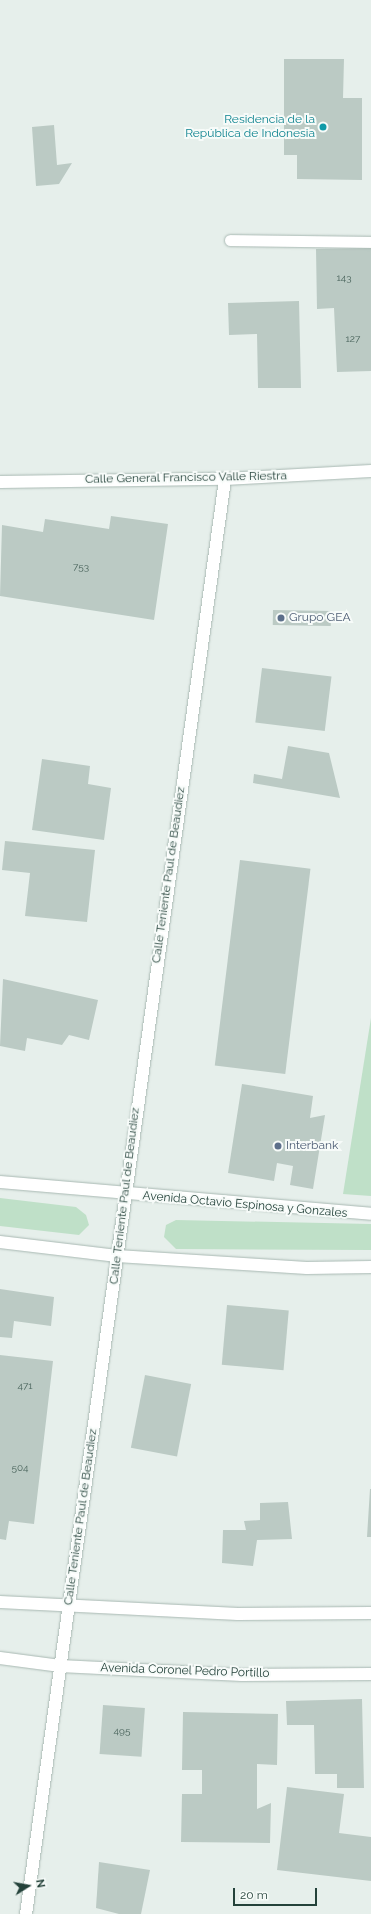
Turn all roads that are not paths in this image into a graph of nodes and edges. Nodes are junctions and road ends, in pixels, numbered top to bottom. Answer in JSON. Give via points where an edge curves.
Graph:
{"nodes":[{"id":1,"x":230,"y":240,"type":"dead end"},
{"id":2,"x":371,"y":242,"type":"edge"},
{"id":3,"x":371,"y":471,"type":"edge"},
{"id":4,"x":225,"y":478,"type":"junction"},
{"id":5,"x":0,"y":482,"type":"edge"},
{"id":6,"x":0,"y":1182,"type":"edge"},
{"id":7,"x":125,"y":1195,"type":"junction"},
{"id":8,"x":371,"y":1214,"type":"edge"},
{"id":9,"x":0,"y":1242,"type":"edge"},
{"id":10,"x":117,"y":1256,"type":"junction"},
{"id":11,"x":371,"y":1267,"type":"edge"},
{"id":12,"x":0,"y":1602,"type":"edge"},
{"id":13,"x":68,"y":1608,"type":"junction"},
{"id":14,"x":371,"y":1613,"type":"edge"},
{"id":15,"x":0,"y":1658,"type":"edge"},
{"id":16,"x":60,"y":1666,"type":"junction"},
{"id":17,"x":371,"y":1674,"type":"edge"},
{"id":18,"x":26,"y":1914,"type":"edge"}],
"edges":[{"from":1,"to":2,"type":"lane"},
{"from":3,"to":4,"type":"street","name":"Calle General Francisco Valle Riestra"},
{"from":4,"to":5,"type":"street","name":"Calle General Francisco Valle Riestra"},
{"from":4,"to":7,"type":"street","name":"Calle Teniente Paul de Beaudiez"},
{"from":6,"to":7,"type":"street","name":"Avenida Octavio Espinosa y Gonzales"},
{"from":7,"to":8,"type":"street","name":"Avenida Octavio Espinosa y Gonzales"},
{"from":7,"to":10,"type":"street","name":"Calle Teniente Paul de Beaudiez"},
{"from":9,"to":10,"type":"street"},
{"from":10,"to":11,"type":"street","via":[[307,1268]]},
{"from":10,"to":13,"type":"street","name":"Calle Teniente Paul de Beaudiez"},
{"from":12,"to":13,"type":"street"},
{"from":13,"to":14,"type":"street","via":[[238,1614]]},
{"from":13,"to":16,"type":"street","name":"Calle Teniente Paul de Beaudiez"},
{"from":15,"to":16,"type":"street","name":"Avenida Coronel Pedro Portillo"},
{"from":16,"to":17,"type":"street","name":"Avenida Coronel Pedro Portillo","via":[[242,1675]]},
{"from":16,"to":18,"type":"street","name":"Calle Teniente Paul de Beaudiez"}]}
